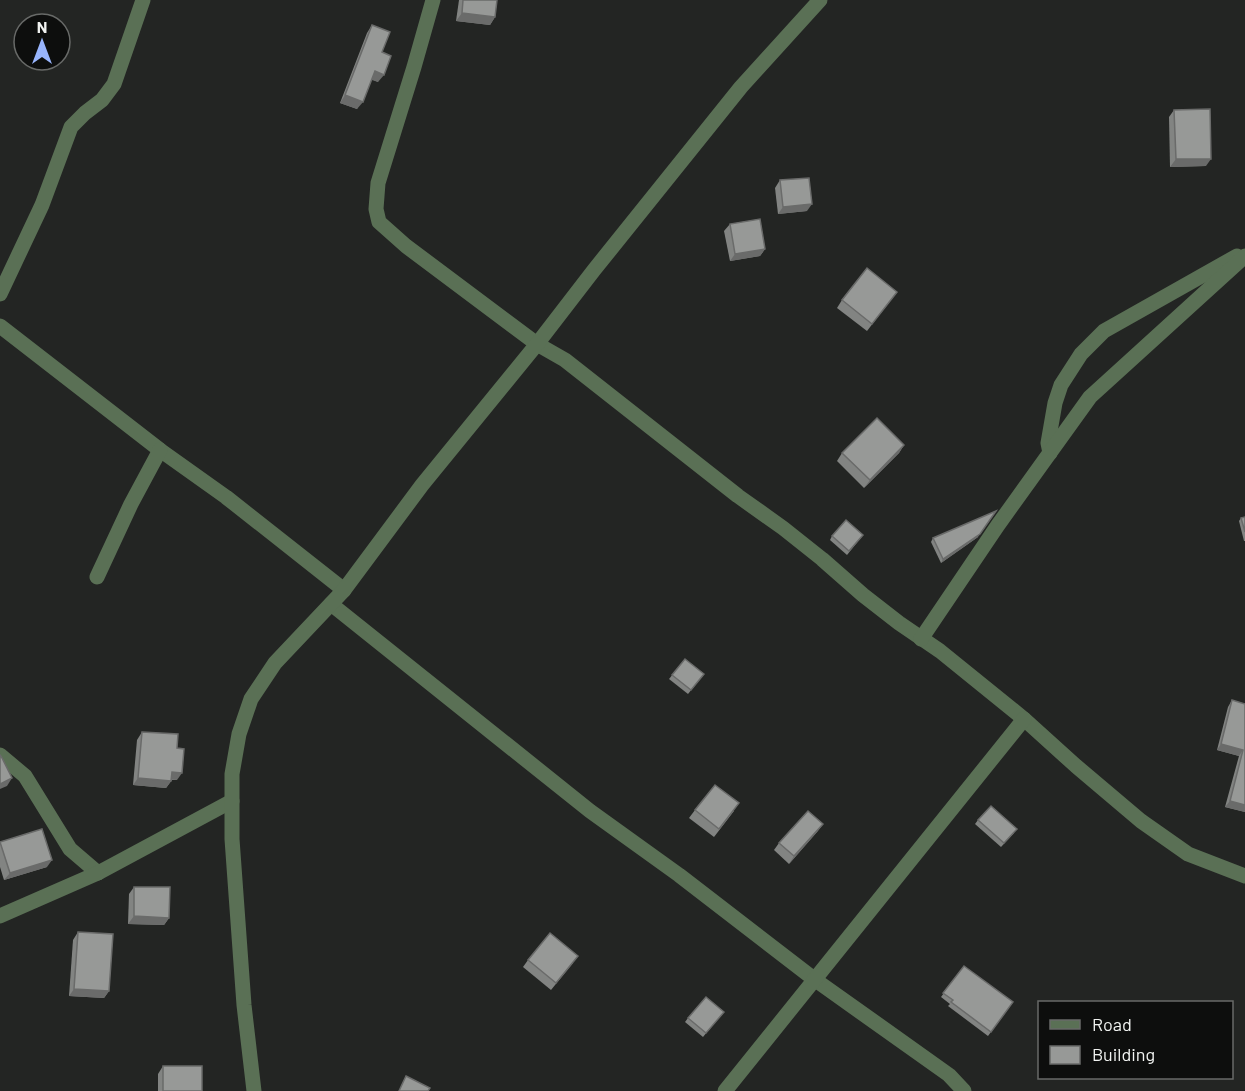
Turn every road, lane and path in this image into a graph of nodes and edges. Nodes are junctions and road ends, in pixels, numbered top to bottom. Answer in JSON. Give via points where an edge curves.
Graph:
{"nodes":[{"id":1,"x":142,"y":0,"type":"edge"},
{"id":2,"x":433,"y":0,"type":"edge"},
{"id":3,"x":820,"y":0,"type":"edge"},
{"id":4,"x":1245,"y":254,"type":"edge"},
{"id":5,"x":0,"y":294,"type":"edge"},
{"id":6,"x":0,"y":326,"type":"edge"},
{"id":7,"x":537,"y":344,"type":"junction"},
{"id":8,"x":160,"y":450,"type":"junction"},
{"id":9,"x":1050,"y":453,"type":"junction"},
{"id":10,"x":97,"y":577,"type":"dead end"},
{"id":11,"x":344,"y":590,"type":"junction"},
{"id":12,"x":331,"y":604,"type":"junction"},
{"id":13,"x":921,"y":639,"type":"junction"},
{"id":14,"x":1024,"y":719,"type":"junction"},
{"id":15,"x":0,"y":755,"type":"edge"},
{"id":16,"x":232,"y":801,"type":"junction"},
{"id":17,"x":98,"y":873,"type":"junction"},
{"id":18,"x":1245,"y":876,"type":"edge"},
{"id":19,"x":0,"y":916,"type":"edge"},
{"id":20,"x":814,"y":979,"type":"junction"},
{"id":21,"x":254,"y":1091,"type":"edge"},
{"id":22,"x":724,"y":1091,"type":"edge"},
{"id":23,"x":964,"y":1091,"type":"edge"}],
"edges":[{"from":1,"to":5,"type":"street","via":[[114,84],[71,127],[42,205]]},
{"from":2,"to":7,"type":"street","via":[[378,183],[379,222]]},
{"from":3,"to":7,"type":"street","via":[[741,87]]},
{"from":4,"to":9,"type":"street","via":[[1090,397]]},
{"from":4,"to":9,"type":"street","via":[[1104,331],[1081,354],[1061,385],[1055,403]]},
{"from":6,"to":8,"type":"street"},
{"from":7,"to":11,"type":"street","via":[[422,485]]},
{"from":7,"to":13,"type":"street","via":[[565,360]]},
{"from":8,"to":10,"type":"street"},
{"from":8,"to":11,"type":"street"},
{"from":9,"to":13,"type":"street"},
{"from":11,"to":12,"type":"street"},
{"from":12,"to":16,"type":"street","via":[[275,663],[251,699],[239,734]]},
{"from":12,"to":20,"type":"street","via":[[590,811]]},
{"from":13,"to":14,"type":"street"},
{"from":14,"to":18,"type":"street","via":[[1076,766],[1188,854]]},
{"from":14,"to":20,"type":"street"},
{"from":15,"to":17,"type":"street","via":[[25,776],[70,849]]},
{"from":16,"to":17,"type":"street"},
{"from":16,"to":21,"type":"street","via":[[244,1005]]},
{"from":17,"to":19,"type":"street"},
{"from":20,"to":22,"type":"street"},
{"from":20,"to":23,"type":"street","via":[[949,1075]]}]}
